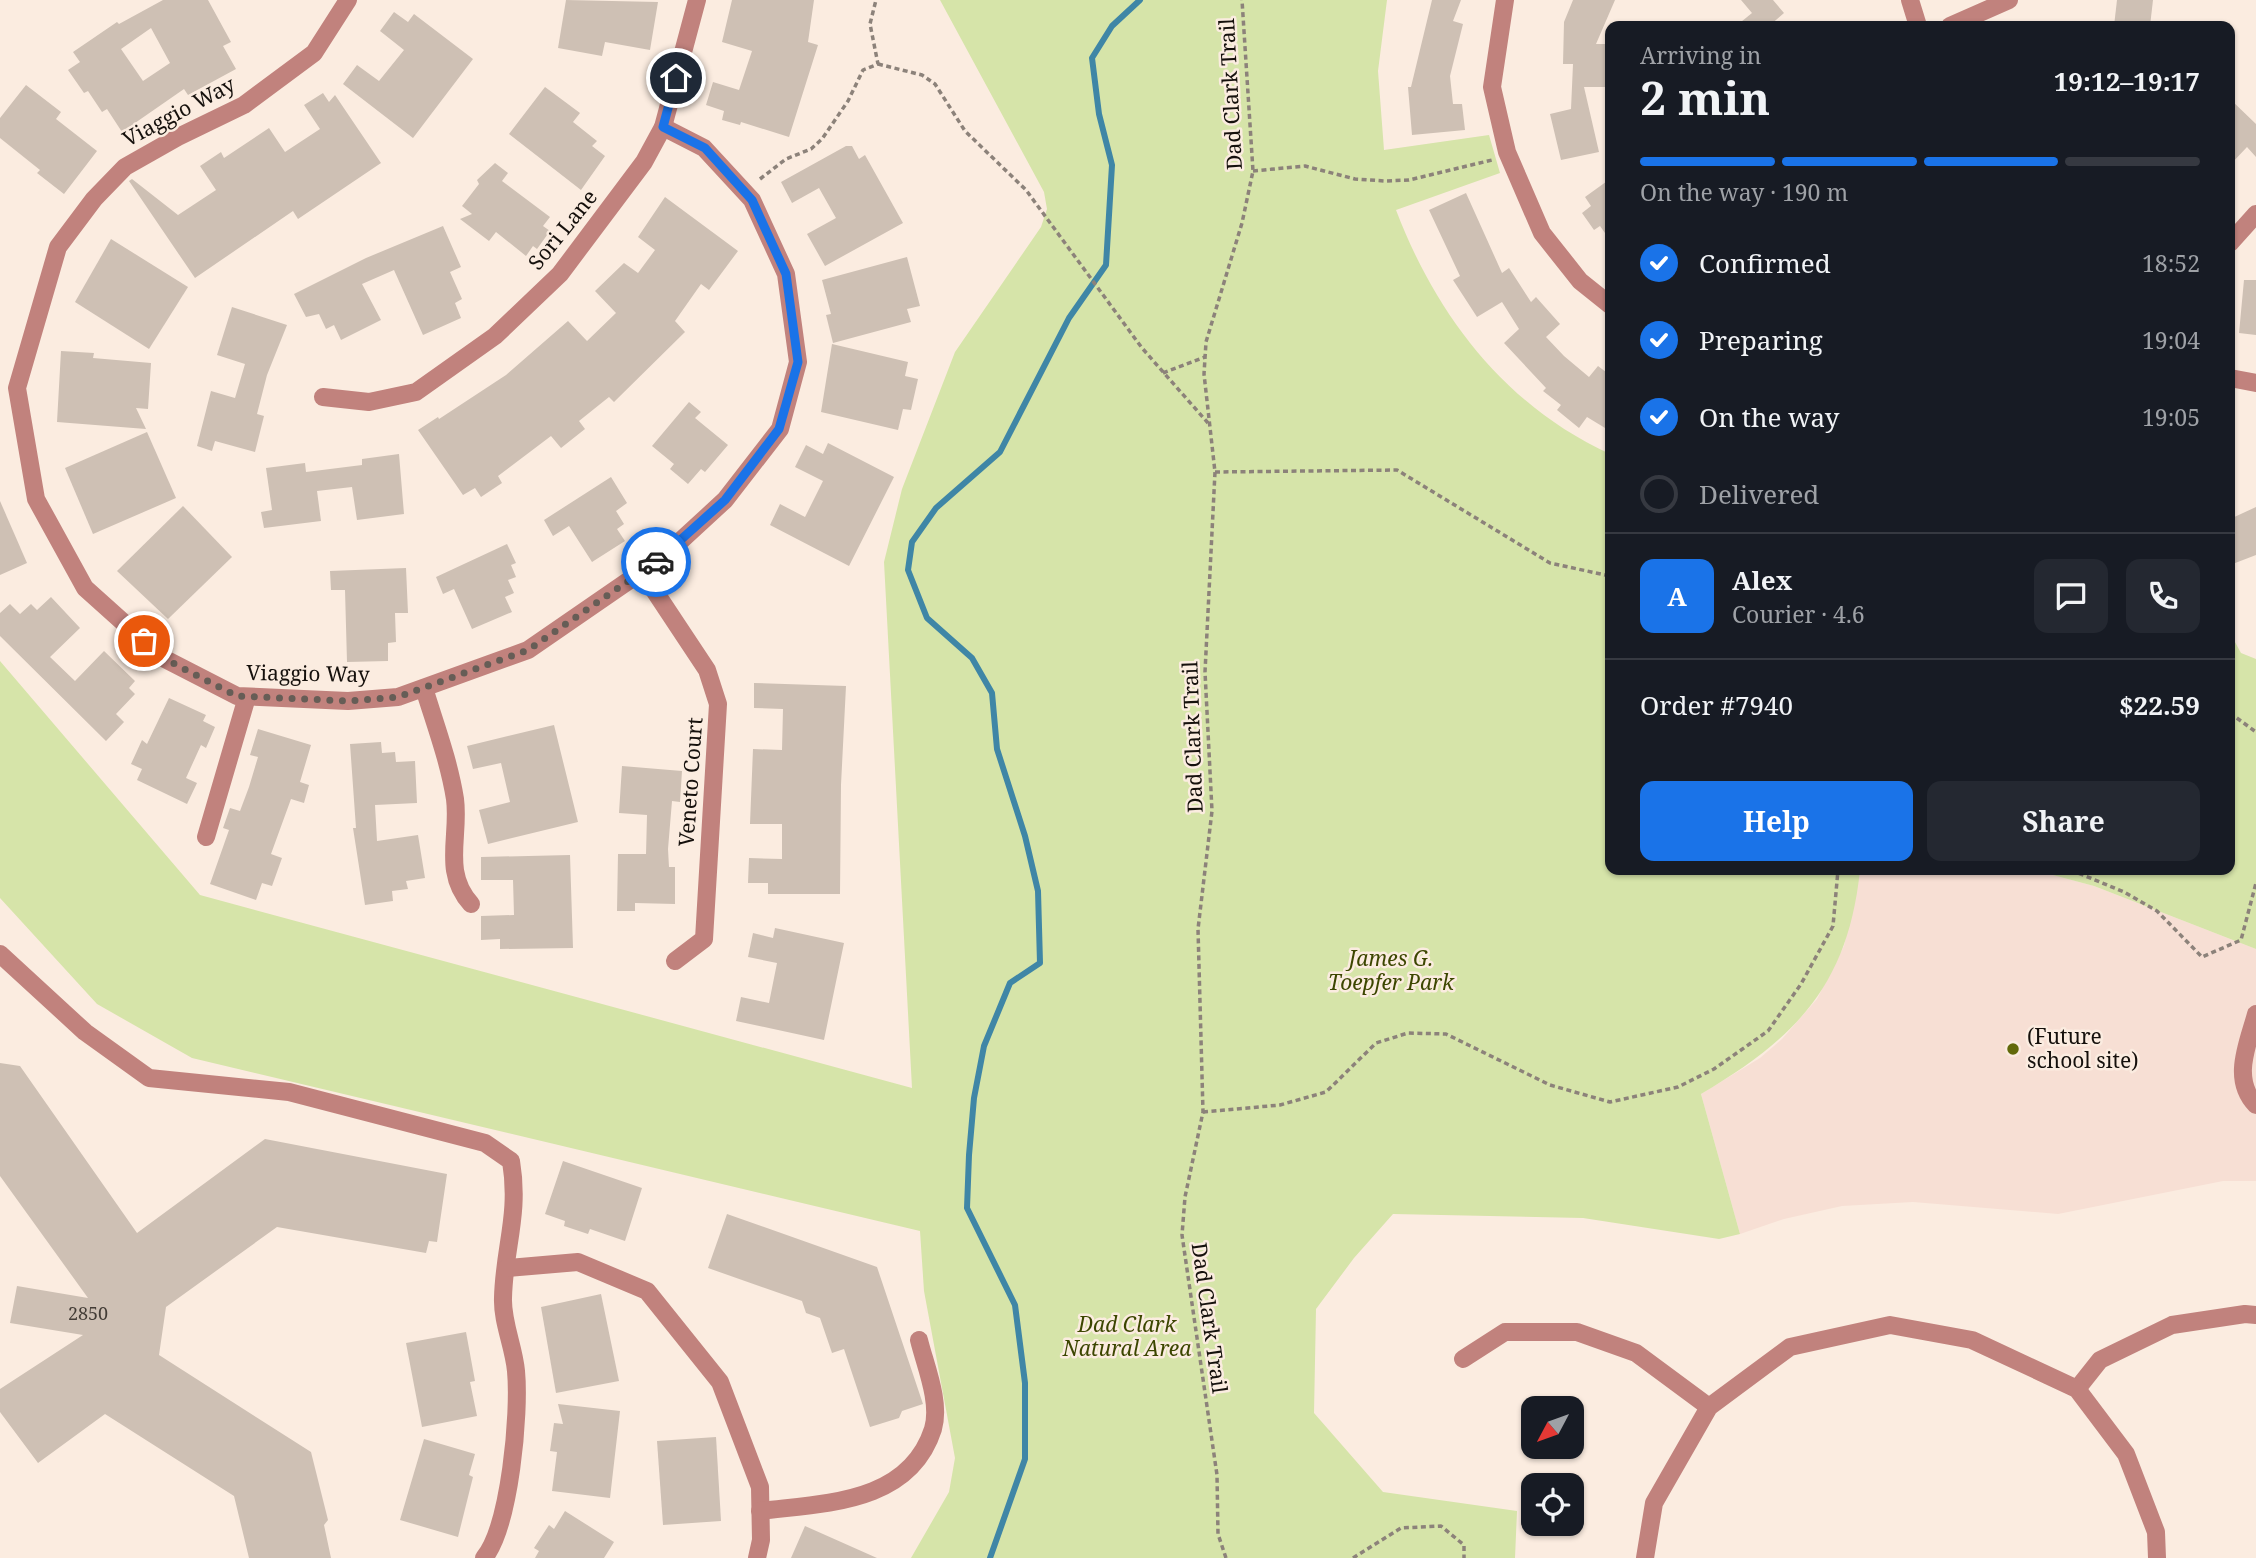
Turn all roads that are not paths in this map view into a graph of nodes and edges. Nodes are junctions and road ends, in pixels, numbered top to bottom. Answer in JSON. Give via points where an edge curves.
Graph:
{"nodes":[{"id":1,"x":348,"y":0,"type":"edge"},
{"id":2,"x":697,"y":0,"type":"edge"},
{"id":3,"x":1505,"y":0,"type":"edge"},
{"id":4,"x":1910,"y":0,"type":"edge"},
{"id":5,"x":2009,"y":0,"type":"edge"},
{"id":6,"x":1916,"y":21,"type":"edge"},
{"id":7,"x":1961,"y":21,"type":"edge"},
{"id":8,"x":663,"y":127,"type":"junction"},
{"id":9,"x":2256,"y":214,"type":"edge"},
{"id":10,"x":2235,"y":237,"type":"edge"},
{"id":11,"x":1605,"y":301,"type":"edge"},
{"id":12,"x":2235,"y":379,"type":"edge"},
{"id":13,"x":2256,"y":383,"type":"edge"},
{"id":14,"x":323,"y":397,"type":"dead end"},
{"id":15,"x":642,"y":572,"type":"junction"},
{"id":16,"x":424,"y":688,"type":"junction"},
{"id":17,"x":247,"y":697,"type":"junction"},
{"id":18,"x":206,"y":837,"type":"dead end"},
{"id":19,"x":471,"y":904,"type":"dead end"},
{"id":20,"x":0,"y":954,"type":"edge"},
{"id":21,"x":675,"y":961,"type":"dead end"},
{"id":22,"x":2256,"y":1014,"type":"edge"},
{"id":23,"x":2256,"y":1104,"type":"edge"},
{"id":24,"x":508,"y":1268,"type":"junction"},
{"id":25,"x":2256,"y":1315,"type":"edge"},
{"id":26,"x":919,"y":1339,"type":"dead end"},
{"id":27,"x":1463,"y":1359,"type":"dead end"},
{"id":28,"x":2077,"y":1390,"type":"junction"},
{"id":29,"x":1709,"y":1407,"type":"junction"},
{"id":30,"x":760,"y":1511,"type":"junction"},
{"id":31,"x":484,"y":1558,"type":"edge"},
{"id":32,"x":757,"y":1558,"type":"edge"},
{"id":33,"x":1645,"y":1558,"type":"edge"},
{"id":34,"x":2157,"y":1558,"type":"edge"}],
"edges":[{"from":1,"to":17,"type":"street","name":"Viaggio Way","via":[[314,53],[244,105],[125,167],[94,199],[58,247],[17,388],[36,499],[85,588],[163,658]]},
{"from":2,"to":8,"type":"street","name":"Sori Lane"},
{"from":3,"to":11,"type":"street","via":[[1492,87],[1508,155],[1542,233],[1580,281]]},
{"from":4,"to":6,"type":"street"},
{"from":5,"to":7,"type":"street"},
{"from":8,"to":14,"type":"street","name":"Sori Lane","via":[[644,162],[560,274],[495,336],[416,392],[369,402]]},
{"from":8,"to":15,"type":"street","name":"Viaggio Way","via":[[705,148],[752,200],[786,274],[798,362],[779,429],[725,500]]},
{"from":9,"to":10,"type":"street"},
{"from":12,"to":13,"type":"street"},
{"from":15,"to":16,"type":"street","name":"Viaggio Way","via":[[528,650]]},
{"from":15,"to":21,"type":"street","name":"Veneto Court","via":[[707,670],[718,704],[704,939]]},
{"from":16,"to":17,"type":"street","name":"Viaggio Way","via":[[398,697],[348,701]]},
{"from":16,"to":19,"type":"street","via":[[456,802],[455,875]]},
{"from":17,"to":18,"type":"street"},
{"from":20,"to":24,"type":"street","via":[[85,1032],[149,1078],[289,1092],[485,1143],[511,1161],[516,1191]]},
{"from":22,"to":23,"type":"street","via":[[2242,1069],[2244,1089]]},
{"from":24,"to":30,"type":"street","via":[[578,1262],[647,1291],[720,1382],[760,1487]]},
{"from":24,"to":31,"type":"street","via":[[503,1299],[516,1371],[516,1445],[505,1499]]},
{"from":25,"to":28,"type":"street","via":[[2172,1325],[2100,1360]]},
{"from":26,"to":30,"type":"street","via":[[933,1395],[933,1428],[914,1463],[884,1488],[854,1499]]},
{"from":27,"to":29,"type":"street","via":[[1505,1332],[1577,1332],[1636,1353]]},
{"from":28,"to":29,"type":"street","via":[[1972,1340],[1891,1325],[1790,1347]]},
{"from":28,"to":34,"type":"street","via":[[2126,1454],[2156,1532]]},
{"from":29,"to":33,"type":"street","via":[[1654,1503]]},
{"from":30,"to":32,"type":"street"}]}
